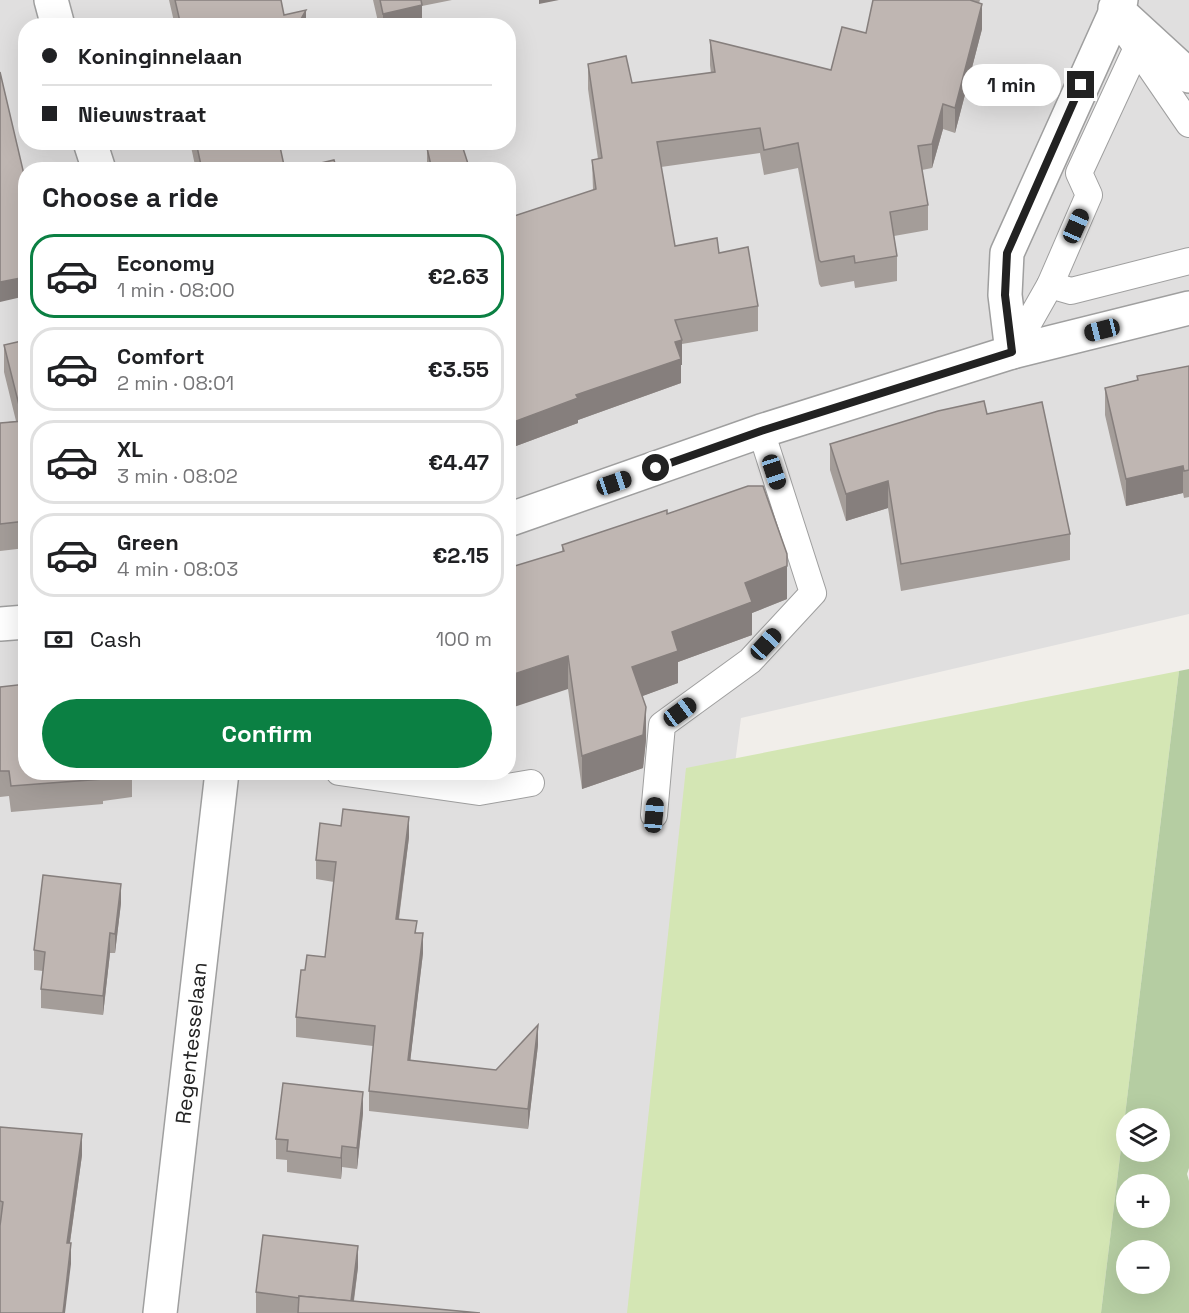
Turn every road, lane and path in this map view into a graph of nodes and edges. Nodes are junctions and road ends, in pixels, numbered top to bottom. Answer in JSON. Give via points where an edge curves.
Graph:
{"nodes":[{"id":1,"x":51,"y":0,"type":"edge"},
{"id":2,"x":1118,"y":4,"type":"edge"},
{"id":3,"x":56,"y":18,"type":"edge"},
{"id":4,"x":1136,"y":50,"type":"junction"},
{"id":5,"x":1189,"y":76,"type":"edge"},
{"id":6,"x":1189,"y":124,"type":"edge"},
{"id":7,"x":1189,"y":261,"type":"edge"},
{"id":8,"x":1050,"y":285,"type":"junction"},
{"id":9,"x":1189,"y":308,"type":"edge"},
{"id":10,"x":1012,"y":352,"type":"junction"},
{"id":11,"x":761,"y":431,"type":"junction"},
{"id":12,"x":516,"y":517,"type":"edge"},
{"id":13,"x":18,"y":623,"type":"edge"},
{"id":14,"x":0,"y":624,"type":"edge"},
{"id":15,"x":221,"y":780,"type":"edge"},
{"id":16,"x":395,"y":780,"type":"edge"},
{"id":17,"x":531,"y":783,"type":"dead end"},
{"id":18,"x":654,"y":815,"type":"dead end"},
{"id":19,"x":160,"y":1313,"type":"edge"}],
"edges":[{"from":1,"to":3,"type":"street"},
{"from":2,"to":4,"type":"lane"},
{"from":2,"to":5,"type":"street"},
{"from":2,"to":10,"type":"street","via":[[1007,253],[1005,295]]},
{"from":4,"to":6,"type":"lane"},
{"from":4,"to":8,"type":"lane","via":[[1079,173],[1089,195]]},
{"from":7,"to":8,"type":"lane","via":[[1071,291]]},
{"from":8,"to":10,"type":"lane"},
{"from":9,"to":10,"type":"street"},
{"from":10,"to":11,"type":"street"},
{"from":11,"to":12,"type":"street"},
{"from":11,"to":18,"type":"lane","via":[[813,593],[750,661],[662,725]]},
{"from":13,"to":14,"type":"street"},
{"from":15,"to":19,"type":"street","name":"Regentesselaan"},
{"from":16,"to":17,"type":"lane","via":[[479,792]]}]}
